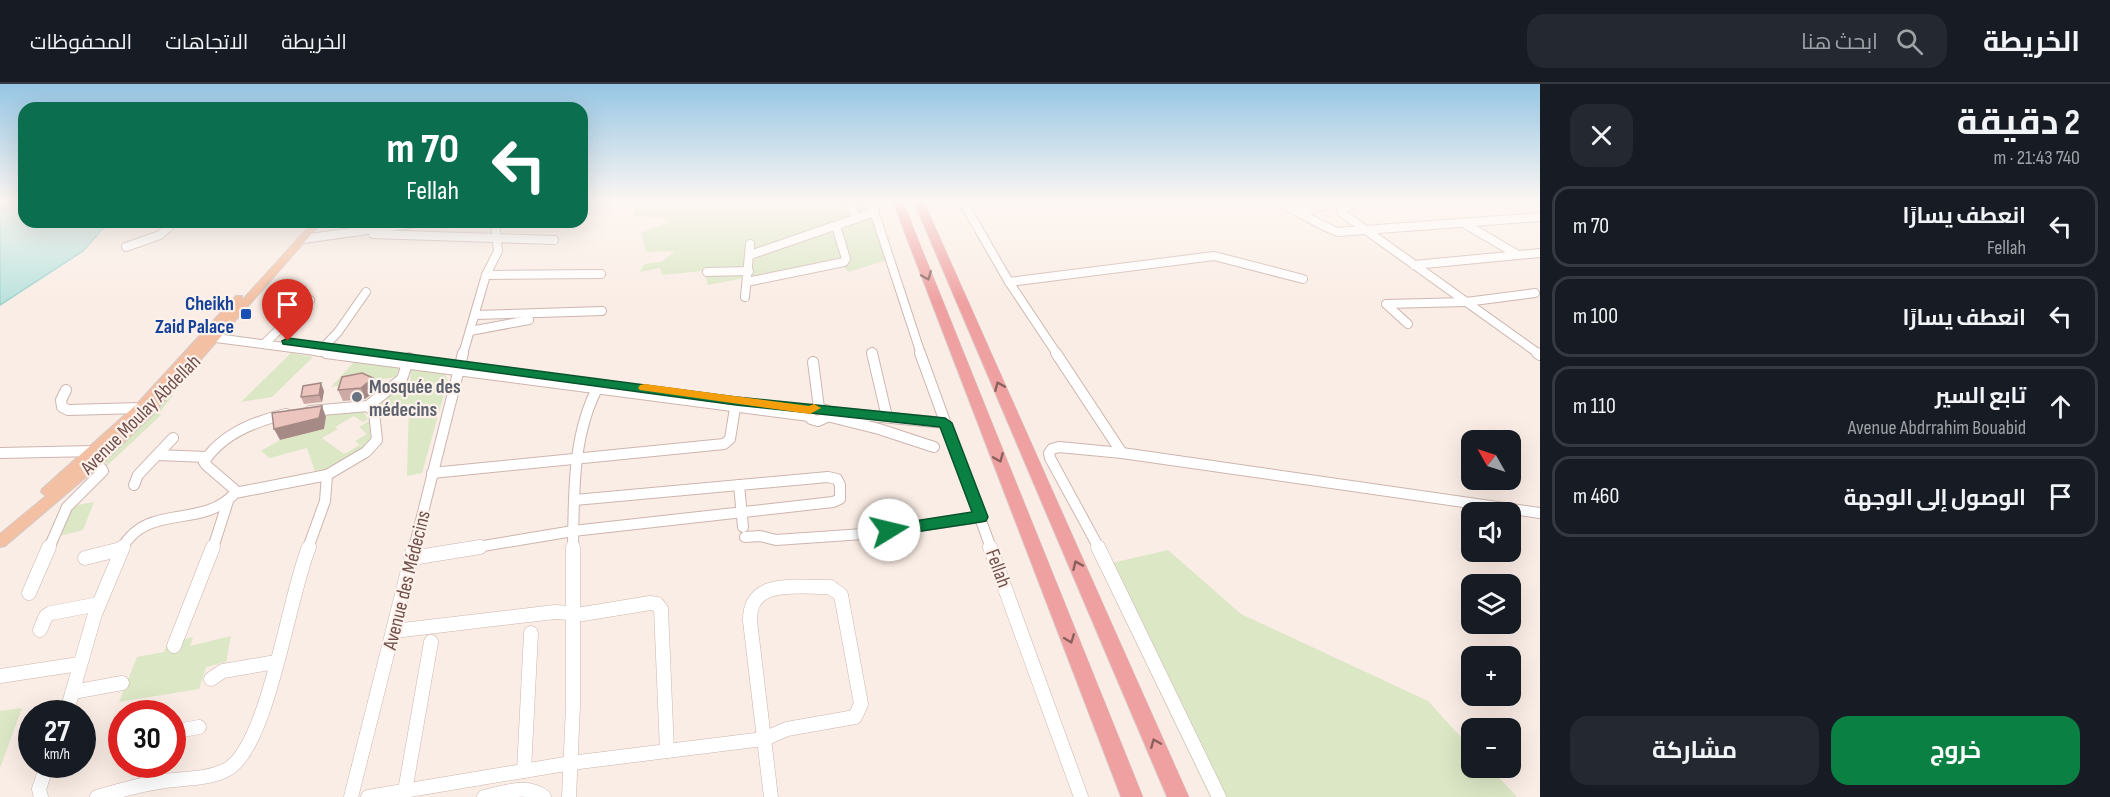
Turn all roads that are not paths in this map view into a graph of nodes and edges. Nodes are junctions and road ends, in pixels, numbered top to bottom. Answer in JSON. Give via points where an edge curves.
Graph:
{"nodes":[{"id":1,"x":159,"y":235,"type":"edge"},
{"id":2,"x":297,"y":235,"type":"edge"},
{"id":3,"x":306,"y":235,"type":"edge"},
{"id":4,"x":330,"y":235,"type":"edge"},
{"id":5,"x":412,"y":235,"type":"edge"},
{"id":6,"x":808,"y":235,"type":"edge"},
{"id":7,"x":839,"y":235,"type":"edge"},
{"id":8,"x":882,"y":235,"type":"edge"},
{"id":9,"x":911,"y":235,"type":"edge"},
{"id":10,"x":933,"y":235,"type":"edge"},
{"id":11,"x":982,"y":235,"type":"edge"},
{"id":12,"x":1374,"y":235,"type":"edge"},
{"id":13,"x":1484,"y":235,"type":"edge"},
{"id":14,"x":495,"y":238,"type":"junction"},
{"id":15,"x":303,"y":239,"type":"junction"},
{"id":16,"x":554,"y":240,"type":"dead end"},
{"id":17,"x":750,"y":244,"type":"dead end"},
{"id":18,"x":126,"y":247,"type":"dead end"},
{"id":19,"x":1540,"y":253,"type":"edge"},
{"id":20,"x":750,"y":255,"type":"junction"},
{"id":21,"x":1518,"y":255,"type":"junction"},
{"id":22,"x":1414,"y":265,"type":"junction"},
{"id":23,"x":749,"y":271,"type":"junction"},
{"id":24,"x":707,"y":272,"type":"dead end"},
{"id":25,"x":601,"y":274,"type":"dead end"},
{"id":26,"x":486,"y":275,"type":"junction"},
{"id":27,"x":1303,"y":279,"type":"dead end"},
{"id":28,"x":747,"y":282,"type":"junction"},
{"id":29,"x":1009,"y":282,"type":"junction"},
{"id":30,"x":366,"y":291,"type":"dead end"},
{"id":31,"x":1535,"y":293,"type":"dead end"},
{"id":32,"x":745,"y":297,"type":"dead end"},
{"id":33,"x":310,"y":300,"type":"dead end"},
{"id":34,"x":1466,"y":302,"type":"junction"},
{"id":35,"x":602,"y":311,"type":"dead end"},
{"id":36,"x":475,"y":315,"type":"junction"},
{"id":37,"x":575,"y":317,"type":"dead end"},
{"id":38,"x":1408,"y":324,"type":"dead end"},
{"id":39,"x":470,"y":331,"type":"junction"},
{"id":40,"x":218,"y":335,"type":"junction"},
{"id":41,"x":267,"y":341,"type":"junction"},
{"id":42,"x":322,"y":349,"type":"junction"},
{"id":43,"x":872,"y":352,"type":"dead end"},
{"id":44,"x":1540,"y":355,"type":"edge"},
{"id":45,"x":408,"y":361,"type":"junction"},
{"id":46,"x":813,"y":362,"type":"dead end"},
{"id":47,"x":460,"y":367,"type":"junction"},
{"id":48,"x":598,"y":386,"type":"junction"},
{"id":49,"x":66,"y":390,"type":"dead end"},
{"id":50,"x":736,"y":405,"type":"junction"},
{"id":51,"x":368,"y":406,"type":"junction"},
{"id":52,"x":140,"y":408,"type":"junction"},
{"id":53,"x":819,"y":413,"type":"junction"},
{"id":54,"x":887,"y":417,"type":"junction"},
{"id":55,"x":945,"y":423,"type":"junction"},
{"id":56,"x":173,"y":438,"type":"dead end"},
{"id":57,"x":934,"y":447,"type":"dead end"},
{"id":58,"x":95,"y":451,"type":"junction"},
{"id":59,"x":0,"y":453,"type":"edge"},
{"id":60,"x":1122,"y":453,"type":"junction"},
{"id":61,"x":158,"y":456,"type":"junction"},
{"id":62,"x":206,"y":457,"type":"junction"},
{"id":63,"x":577,"y":460,"type":"junction"},
{"id":64,"x":91,"y":466,"type":"junction"},
{"id":65,"x":432,"y":473,"type":"junction"},
{"id":66,"x":327,"y":475,"type":"junction"},
{"id":67,"x":134,"y":484,"type":"dead end"},
{"id":68,"x":739,"y":485,"type":"junction"},
{"id":69,"x":232,"y":497,"type":"junction"},
{"id":70,"x":575,"y":500,"type":"junction"},
{"id":71,"x":741,"y":511,"type":"junction"},
{"id":72,"x":1540,"y":513,"type":"edge"},
{"id":73,"x":981,"y":517,"type":"junction"},
{"id":74,"x":0,"y":531,"type":"edge"},
{"id":75,"x":573,"y":531,"type":"junction"},
{"id":76,"x":0,"y":542,"type":"edge"},
{"id":77,"x":121,"y":549,"type":"junction"},
{"id":78,"x":85,"y":558,"type":"dead end"},
{"id":79,"x":412,"y":558,"type":"junction"},
{"id":80,"x":29,"y":593,"type":"dead end"},
{"id":81,"x":99,"y":604,"type":"junction"},
{"id":82,"x":574,"y":614,"type":"junction"},
{"id":83,"x":40,"y":630,"type":"dead end"},
{"id":84,"x":394,"y":631,"type":"junction"},
{"id":85,"x":531,"y":633,"type":"dead end"},
{"id":86,"x":431,"y":642,"type":"dead end"},
{"id":87,"x":174,"y":646,"type":"dead end"},
{"id":88,"x":276,"y":662,"type":"junction"},
{"id":89,"x":79,"y":664,"type":"junction"},
{"id":90,"x":0,"y":676,"type":"edge"},
{"id":91,"x":211,"y":679,"type":"dead end"},
{"id":92,"x":122,"y":683,"type":"dead end"},
{"id":93,"x":73,"y":692,"type":"junction"},
{"id":94,"x":70,"y":700,"type":"edge"},
{"id":95,"x":199,"y":727,"type":"dead end"},
{"id":96,"x":186,"y":729,"type":"edge"},
{"id":97,"x":763,"y":739,"type":"junction"},
{"id":98,"x":667,"y":751,"type":"junction"},
{"id":99,"x":571,"y":763,"type":"junction"},
{"id":100,"x":524,"y":771,"type":"junction"},
{"id":101,"x":43,"y":778,"type":"edge"},
{"id":102,"x":149,"y":778,"type":"edge"},
{"id":103,"x":147,"y":784,"type":"junction"},
{"id":104,"x":405,"y":791,"type":"junction"},
{"id":105,"x":41,"y":797,"type":"edge"},
{"id":106,"x":97,"y":797,"type":"edge"},
{"id":107,"x":351,"y":797,"type":"edge"},
{"id":108,"x":368,"y":797,"type":"edge"},
{"id":109,"x":484,"y":797,"type":"edge"},
{"id":110,"x":544,"y":797,"type":"edge"},
{"id":111,"x":568,"y":797,"type":"edge"},
{"id":112,"x":771,"y":797,"type":"edge"},
{"id":113,"x":1081,"y":797,"type":"edge"},
{"id":114,"x":1132,"y":797,"type":"edge"},
{"id":115,"x":1178,"y":797,"type":"edge"},
{"id":116,"x":1219,"y":797,"type":"edge"}],
"edges":[{"from":1,"to":18,"type":"street"},
{"from":2,"to":52,"type":"main road","name":"Avenue Moulay Abdellah"},
{"from":3,"to":15,"type":"main road","name":"Avenue Moulay Abdellah"},
{"from":4,"to":15,"type":"street"},
{"from":5,"to":14,"type":"street"},
{"from":6,"to":20,"type":"street"},
{"from":7,"to":28,"type":"street","via":[[844,262]]},
{"from":8,"to":55,"type":"street","name":"Fellah"},
{"from":9,"to":114,"type":"highway","one_way":true},
{"from":115,"to":10,"type":"highway","one_way":true},
{"from":11,"to":29,"type":"street"},
{"from":12,"to":22,"type":"street"},
{"from":13,"to":21,"type":"street"},
{"from":14,"to":16,"type":"street"},
{"from":14,"to":26,"type":"street","name":"Avenue des Médecins","via":[[496,257]]},
{"from":15,"to":40,"type":"main road","name":"Avenue Moulay Abdellah"},
{"from":17,"to":20,"type":"street"},
{"from":19,"to":21,"type":"street"},
{"from":20,"to":23,"type":"street"},
{"from":21,"to":22,"type":"street"},
{"from":22,"to":34,"type":"street"},
{"from":23,"to":24,"type":"street"},
{"from":23,"to":28,"type":"street"},
{"from":25,"to":26,"type":"street"},
{"from":26,"to":36,"type":"street","name":"Avenue des Médecins"},
{"from":27,"to":29,"type":"street","via":[[1214,256]]},
{"from":28,"to":32,"type":"street"},
{"from":29,"to":60,"type":"street"},
{"from":30,"to":42,"type":"street"},
{"from":31,"to":34,"type":"street"},
{"from":33,"to":41,"type":"street"},
{"from":34,"to":38,"type":"street","via":[[1386,304]]},
{"from":34,"to":44,"type":"street"},
{"from":35,"to":36,"type":"street"},
{"from":36,"to":39,"type":"street","name":"Avenue des Médecins"},
{"from":37,"to":39,"type":"street","via":[[514,321]]},
{"from":39,"to":47,"type":"street","name":"Avenue des Médecins"},
{"from":40,"to":41,"type":"street"},
{"from":40,"to":64,"type":"main road","name":"Avenue Moulay Abdellah","via":[[161,399]]},
{"from":41,"to":42,"type":"street"},
{"from":42,"to":45,"type":"street"},
{"from":43,"to":54,"type":"street"},
{"from":45,"to":47,"type":"street"},
{"from":45,"to":51,"type":"street","via":[[402,379]]},
{"from":46,"to":53,"type":"street"},
{"from":47,"to":48,"type":"street"},
{"from":47,"to":65,"type":"street","name":"Avenue des Médecins"},
{"from":48,"to":50,"type":"street"},
{"from":48,"to":63,"type":"street","via":[[588,405]]},
{"from":49,"to":52,"type":"street","via":[[61,405],[68,410]]},
{"from":50,"to":53,"type":"street"},
{"from":50,"to":63,"type":"street","via":[[730,439],[724,444]]},
{"from":51,"to":62,"type":"street","via":[[270,417],[228,439]]},
{"from":51,"to":66,"type":"street","via":[[377,426],[375,444]]},
{"from":52,"to":58,"type":"main road","name":"Avenue Moulay Abdellah"},
{"from":53,"to":54,"type":"street"},
{"from":53,"to":57,"type":"street"},
{"from":54,"to":55,"type":"street"},
{"from":55,"to":73,"type":"street","name":"Fellah"},
{"from":56,"to":61,"type":"street"},
{"from":58,"to":59,"type":"street"},
{"from":58,"to":74,"type":"main road","name":"Avenue Moulay Abdellah"},
{"from":60,"to":72,"type":"street"},
{"from":60,"to":116,"type":"street","via":[[1059,447],[1049,453]]},
{"from":61,"to":62,"type":"street"},
{"from":61,"to":67,"type":"street"},
{"from":62,"to":69,"type":"street","via":[[206,465],[234,489]]},
{"from":63,"to":65,"type":"street"},
{"from":63,"to":70,"type":"street"},
{"from":64,"to":76,"type":"main road","name":"Avenue Moulay Abdellah"},
{"from":64,"to":80,"type":"street","via":[[103,471],[67,507]]},
{"from":65,"to":79,"type":"street","name":"Avenue des Médecins"},
{"from":66,"to":69,"type":"street"},
{"from":66,"to":88,"type":"street","via":[[325,504],[301,566]]},
{"from":68,"to":70,"type":"street"},
{"from":68,"to":71,"type":"street"},
{"from":68,"to":71,"type":"street","via":[[832,477],[837,478],[840,490],[840,499],[833,502]]},
{"from":69,"to":77,"type":"street","via":[[209,511],[147,523],[130,535]]},
{"from":69,"to":87,"type":"street"},
{"from":70,"to":75,"type":"street"},
{"from":71,"to":73,"type":"street","via":[[744,532],[776,540],[863,534]]},
{"from":71,"to":75,"type":"street"},
{"from":73,"to":113,"type":"street","name":"Fellah"},
{"from":75,"to":79,"type":"street"},
{"from":75,"to":82,"type":"street"},
{"from":77,"to":78,"type":"street"},
{"from":77,"to":81,"type":"street"},
{"from":79,"to":84,"type":"street","name":"Avenue des Médecins"},
{"from":81,"to":83,"type":"street","via":[[51,613]]},
{"from":81,"to":89,"type":"street"},
{"from":82,"to":84,"type":"street","via":[[555,612]]},
{"from":82,"to":98,"type":"street","via":[[650,603],[659,606]]},
{"from":82,"to":99,"type":"street"},
{"from":84,"to":107,"type":"street","name":"Avenue des Médecins"},
{"from":85,"to":100,"type":"street"},
{"from":86,"to":104,"type":"street"},
{"from":88,"to":91,"type":"street","via":[[224,671]]},
{"from":88,"to":103,"type":"street","via":[[251,742],[241,760],[215,774]]},
{"from":89,"to":90,"type":"street"},
{"from":89,"to":93,"type":"street"},
{"from":92,"to":93,"type":"street"},
{"from":93,"to":94,"type":"street"},
{"from":95,"to":96,"type":"street"},
{"from":97,"to":97,"type":"street","via":[[787,729],[849,719],[859,712],[857,677],[841,595],[830,587],[761,591],[751,603]]},
{"from":97,"to":98,"type":"street"},
{"from":97,"to":112,"type":"street"},
{"from":98,"to":99,"type":"street"},
{"from":99,"to":100,"type":"street"},
{"from":99,"to":111,"type":"street"},
{"from":100,"to":104,"type":"street"},
{"from":101,"to":105,"type":"street"},
{"from":102,"to":103,"type":"street"},
{"from":103,"to":106,"type":"street"},
{"from":104,"to":108,"type":"street"},
{"from":109,"to":110,"type":"street","via":[[530,789]]}]}
